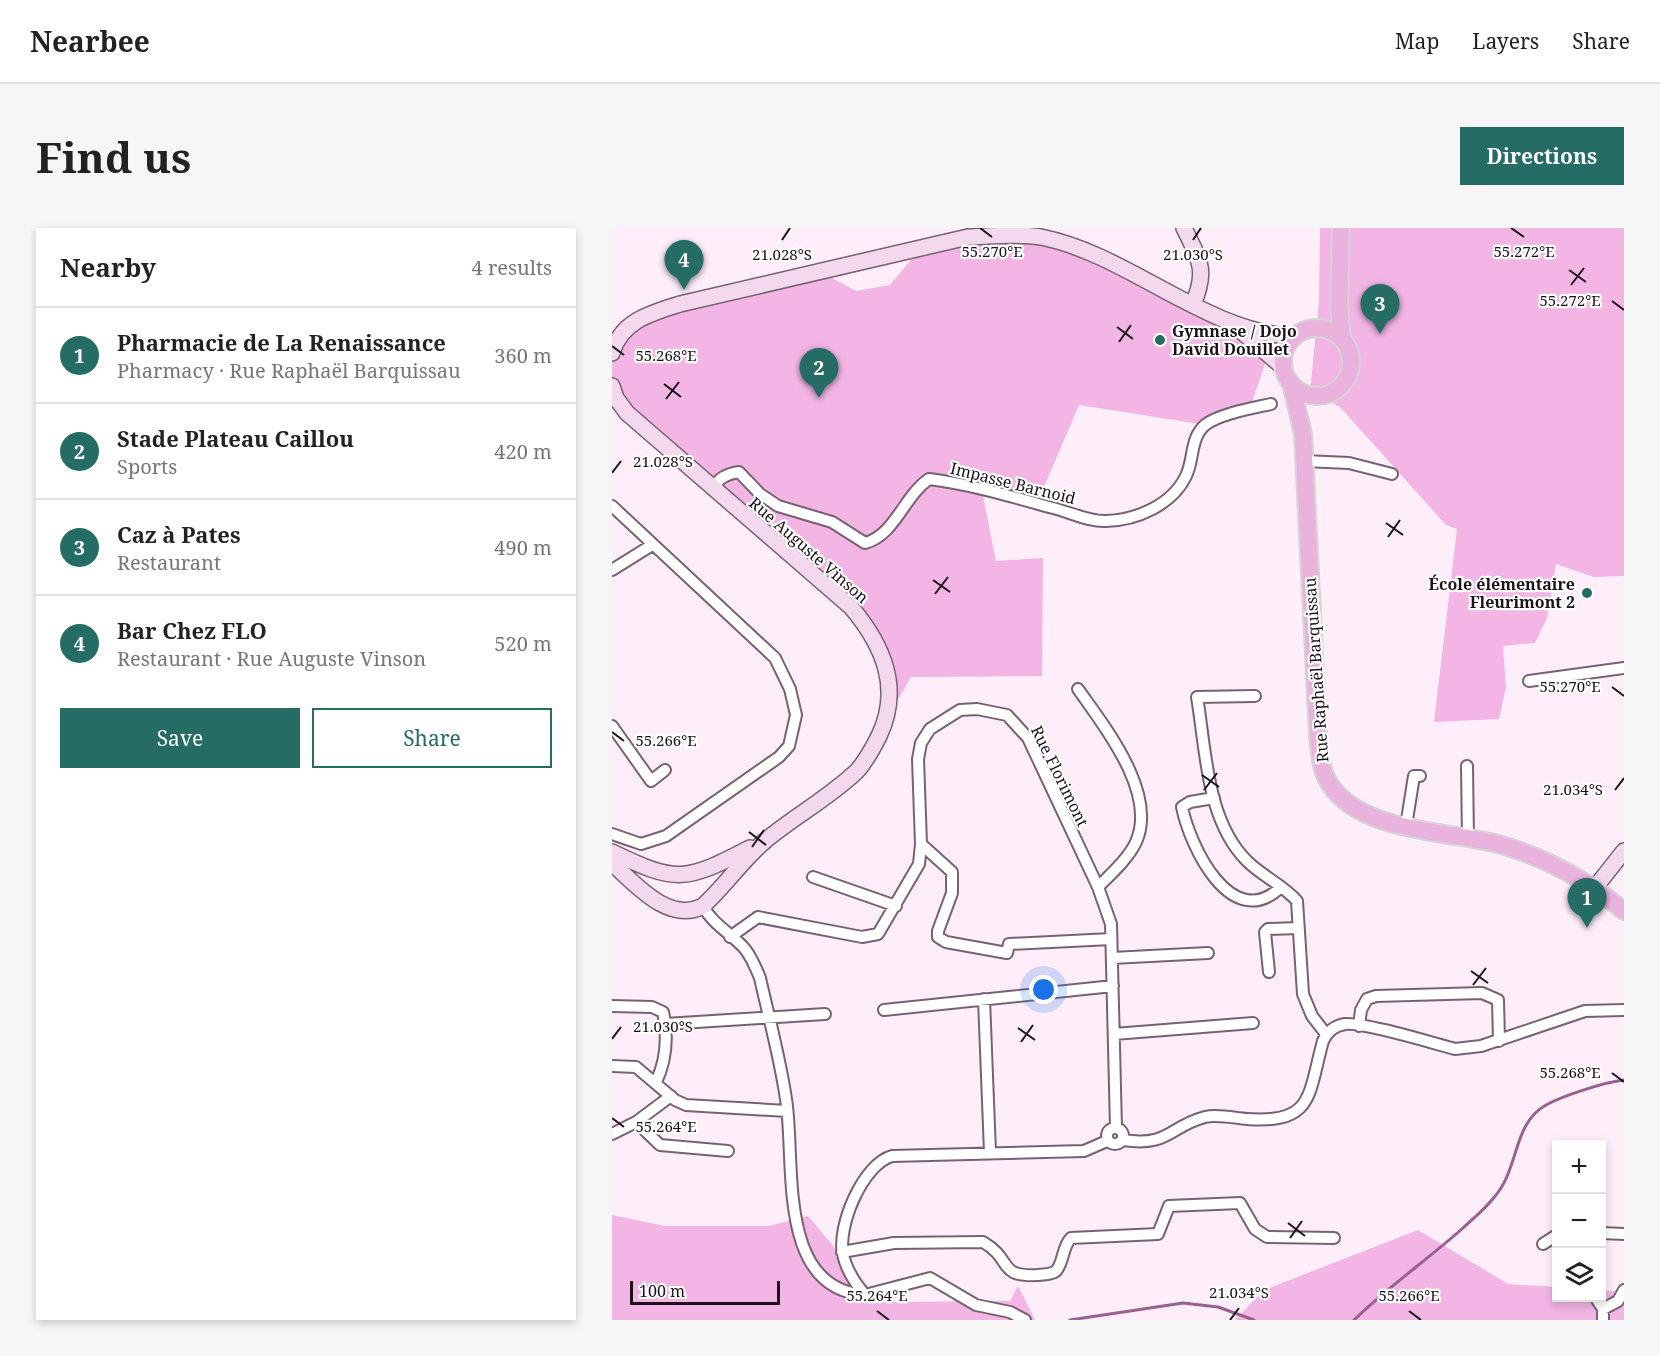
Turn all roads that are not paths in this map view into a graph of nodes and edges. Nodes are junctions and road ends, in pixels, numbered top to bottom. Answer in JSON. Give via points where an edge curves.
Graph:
{"nodes":[{"id":1,"x":1184,"y":228,"type":"edge"},
{"id":2,"x":1332,"y":228,"type":"edge"},
{"id":3,"x":1341,"y":228,"type":"edge"},
{"id":4,"x":1193,"y":304,"type":"junction"},
{"id":5,"x":1223,"y":317,"type":"junction"},
{"id":6,"x":1314,"y":328,"type":"junction"},
{"id":7,"x":1295,"y":337,"type":"junction"},
{"id":8,"x":1342,"y":339,"type":"junction"},
{"id":9,"x":612,"y":353,"type":"edge"},
{"id":10,"x":1284,"y":368,"type":"junction"},
{"id":11,"x":1291,"y":383,"type":"junction"},
{"id":12,"x":612,"y":386,"type":"edge"},
{"id":13,"x":1325,"y":394,"type":"junction"},
{"id":14,"x":1270,"y":404,"type":"dead end"},
{"id":15,"x":1303,"y":434,"type":"junction"},
{"id":16,"x":1304,"y":461,"type":"junction"},
{"id":17,"x":1392,"y":474,"type":"dead end"},
{"id":18,"x":712,"y":489,"type":"junction"},
{"id":19,"x":612,"y":506,"type":"edge"},
{"id":20,"x":652,"y":545,"type":"junction"},
{"id":21,"x":612,"y":570,"type":"edge"},
{"id":22,"x":1624,"y":668,"type":"edge"},
{"id":23,"x":1529,"y":681,"type":"dead end"},
{"id":24,"x":1078,"y":689,"type":"dead end"},
{"id":25,"x":1254,"y":696,"type":"dead end"},
{"id":26,"x":612,"y":726,"type":"edge"},
{"id":27,"x":1467,"y":766,"type":"dead end"},
{"id":28,"x":665,"y":770,"type":"dead end"},
{"id":29,"x":1420,"y":776,"type":"dead end"},
{"id":30,"x":1214,"y":798,"type":"junction"},
{"id":31,"x":1406,"y":826,"type":"junction"},
{"id":32,"x":612,"y":834,"type":"edge"},
{"id":33,"x":766,"y":840,"type":"junction"},
{"id":34,"x":1470,"y":840,"type":"junction"},
{"id":35,"x":921,"y":844,"type":"junction"},
{"id":36,"x":612,"y":852,"type":"edge"},
{"id":37,"x":1624,"y":852,"type":"edge"},
{"id":38,"x":612,"y":863,"type":"edge"},
{"id":39,"x":700,"y":873,"type":"junction"},
{"id":40,"x":668,"y":875,"type":"junction"},
{"id":41,"x":813,"y":877,"type":"dead end"},
{"id":42,"x":1098,"y":887,"type":"junction"},
{"id":43,"x":1281,"y":887,"type":"junction"},
{"id":44,"x":1594,"y":889,"type":"junction"},
{"id":45,"x":642,"y":890,"type":"junction"},
{"id":46,"x":705,"y":903,"type":"junction"},
{"id":47,"x":896,"y":906,"type":"junction"},
{"id":48,"x":1624,"y":911,"type":"edge"},
{"id":49,"x":1624,"y":921,"type":"edge"},
{"id":50,"x":1298,"y":928,"type":"junction"},
{"id":51,"x":730,"y":937,"type":"junction"},
{"id":52,"x":1111,"y":939,"type":"junction"},
{"id":53,"x":1208,"y":953,"type":"dead end"},
{"id":54,"x":1112,"y":958,"type":"junction"},
{"id":55,"x":1269,"y":972,"type":"dead end"},
{"id":56,"x":1113,"y":986,"type":"junction"},
{"id":57,"x":984,"y":999,"type":"junction"},
{"id":58,"x":612,"y":1006,"type":"edge"},
{"id":59,"x":884,"y":1010,"type":"dead end"},
{"id":60,"x":1624,"y":1010,"type":"edge"},
{"id":61,"x":825,"y":1014,"type":"dead end"},
{"id":62,"x":770,"y":1019,"type":"junction"},
{"id":63,"x":1253,"y":1023,"type":"dead end"},
{"id":64,"x":665,"y":1024,"type":"junction"},
{"id":65,"x":1359,"y":1026,"type":"junction"},
{"id":66,"x":1326,"y":1034,"type":"junction"},
{"id":67,"x":1114,"y":1035,"type":"junction"},
{"id":68,"x":1498,"y":1041,"type":"junction"},
{"id":69,"x":612,"y":1066,"type":"edge"},
{"id":70,"x":656,"y":1082,"type":"junction"},
{"id":71,"x":671,"y":1096,"type":"junction"},
{"id":72,"x":787,"y":1111,"type":"junction"},
{"id":73,"x":636,"y":1122,"type":"junction"},
{"id":74,"x":1116,"y":1128,"type":"junction"},
{"id":75,"x":612,"y":1134,"type":"edge"},
{"id":76,"x":1123,"y":1140,"type":"junction"},
{"id":77,"x":1107,"y":1141,"type":"junction"},
{"id":78,"x":728,"y":1152,"type":"dead end"},
{"id":79,"x":990,"y":1152,"type":"junction"},
{"id":80,"x":1606,"y":1233,"type":"edge"},
{"id":81,"x":1624,"y":1234,"type":"edge"},
{"id":82,"x":1334,"y":1238,"type":"dead end"},
{"id":83,"x":1552,"y":1238,"type":"edge"},
{"id":84,"x":1544,"y":1244,"type":"dead end"},
{"id":85,"x":842,"y":1252,"type":"junction"},
{"id":86,"x":1624,"y":1290,"type":"edge"},
{"id":87,"x":865,"y":1295,"type":"junction"},
{"id":88,"x":1603,"y":1314,"type":"edge"},
{"id":89,"x":1026,"y":1320,"type":"edge"}],
"edges":[{"from":1,"to":4,"type":"main road","via":[[1202,274]]},
{"from":2,"to":6,"type":"main road","via":[[1331,304],[1327,316]]},
{"from":3,"to":8,"type":"main road"},
{"from":4,"to":5,"type":"main road"},
{"from":4,"to":9,"type":"main road","via":[[1061,242],[1025,236],[968,237],[680,303],[639,317],[625,329]]},
{"from":5,"to":7,"type":"main road","via":[[1255,331]]},
{"from":5,"to":10,"type":"main road"},
{"from":6,"to":7,"type":"main road"},
{"from":6,"to":8,"type":"main road"},
{"from":7,"to":10,"type":"main road","via":[[1288,345]]},
{"from":8,"to":13,"type":"main road","via":[[1348,347],[1350,366],[1342,384]]},
{"from":10,"to":11,"type":"main road"},
{"from":11,"to":13,"type":"main road","via":[[1306,394]]},
{"from":11,"to":15,"type":"main road","name":"Rue Raphaël Barquissau"},
{"from":12,"to":18,"type":"main road","name":"Rue Auguste Vinson","via":[[627,413]]},
{"from":13,"to":15,"type":"main road","name":"Rue Raphaël Barquissau","via":[[1312,411]]},
{"from":14,"to":18,"type":"street","name":"Impasse Barnoid","via":[[1206,425],[1195,442],[1187,475],[1173,495],[1137,516],[1122,520],[1103,522],[928,479],[912,494],[886,531],[865,543],[832,522],[778,506],[739,472],[728,474]]},
{"from":15,"to":16,"type":"main road","name":"Rue Raphaël Barquissau"},
{"from":16,"to":17,"type":"street","via":[[1349,463]]},
{"from":16,"to":31,"type":"main road","name":"Rue Raphaël Barquissau","via":[[1310,624],[1322,767],[1336,792],[1352,805],[1387,822]]},
{"from":18,"to":33,"type":"main road","name":"Rue Auguste Vinson","via":[[851,608],[879,646],[890,686],[885,722],[858,770]]},
{"from":19,"to":20,"type":"street"},
{"from":20,"to":21,"type":"street"},
{"from":20,"to":32,"type":"street","via":[[769,650],[790,689],[795,727],[789,746],[778,757],[666,836],[641,843]]},
{"from":22,"to":23,"type":"street"},
{"from":24,"to":42,"type":"street","via":[[1119,746],[1140,813],[1131,850]]},
{"from":25,"to":30,"type":"street","via":[[1197,697]]},
{"from":26,"to":28,"type":"street","via":[[651,781]]},
{"from":27,"to":34,"type":"street"},
{"from":29,"to":31,"type":"street","via":[[1414,776]]},
{"from":30,"to":43,"type":"street","via":[[1247,861]]},
{"from":30,"to":43,"type":"street","via":[[1182,807],[1192,840],[1210,872],[1241,898],[1259,901]]},
{"from":31,"to":34,"type":"main road","name":"Rue Raphaël Barquissau"},
{"from":33,"to":39,"type":"main road","name":"Rue Auguste Vinson"},
{"from":33,"to":46,"type":"main road","name":"Rue Auguste Vinson"},
{"from":34,"to":44,"type":"main road","via":[[1520,856],[1586,891]]},
{"from":34,"to":49,"type":"main road","name":"Rue Raphaël Barquissau","via":[[1550,877]]},
{"from":35,"to":42,"type":"street","name":"Rue Florimont","via":[[921,743],[930,729],[960,710],[992,711],[1007,715],[1028,738]]},
{"from":35,"to":47,"type":"street","name":"Rue Florimont","via":[[919,864]]},
{"from":35,"to":52,"type":"street","via":[[952,872],[952,893],[938,931],[938,937],[946,942],[1007,953],[1009,944]]},
{"from":36,"to":40,"type":"main road","name":"Rue Auguste Vinson"},
{"from":37,"to":44,"type":"main road"},
{"from":38,"to":45,"type":"main road"},
{"from":39,"to":40,"type":"main road","name":"Rue Auguste Vinson"},
{"from":39,"to":46,"type":"main road","via":[[710,889]]},
{"from":40,"to":45,"type":"main road","via":[[653,878]]},
{"from":41,"to":47,"type":"street"},
{"from":42,"to":52,"type":"street","name":"Rue Florimont","via":[[1111,924]]},
{"from":43,"to":50,"type":"street","via":[[1297,901]]},
{"from":44,"to":48,"type":"main road"},
{"from":45,"to":46,"type":"main road","via":[[675,909],[691,910]]},
{"from":46,"to":51,"type":"street","via":[[715,924]]},
{"from":47,"to":51,"type":"street","name":"Rue Florimont","via":[[882,929],[870,938],[766,917],[758,917]]},
{"from":50,"to":55,"type":"street","via":[[1265,932]]},
{"from":50,"to":66,"type":"street","via":[[1306,1006]]},
{"from":51,"to":62,"type":"street","via":[[753,960]]},
{"from":52,"to":54,"type":"street","name":"Rue Florimont"},
{"from":53,"to":54,"type":"street"},
{"from":54,"to":56,"type":"street","name":"Rue Florimont"},
{"from":56,"to":57,"type":"street"},
{"from":56,"to":67,"type":"street","name":"Rue Florimont"},
{"from":57,"to":59,"type":"street"},
{"from":57,"to":79,"type":"street"},
{"from":58,"to":64,"type":"street","via":[[658,1008]]},
{"from":60,"to":68,"type":"street","via":[[1585,1011]]},
{"from":61,"to":62,"type":"street"},
{"from":62,"to":64,"type":"street"},
{"from":62,"to":72,"type":"street"},
{"from":63,"to":67,"type":"street"},
{"from":64,"to":70,"type":"street","via":[[663,1067]]},
{"from":65,"to":66,"type":"street","via":[[1337,1026]]},
{"from":65,"to":68,"type":"street","via":[[1455,1048],[1474,1048]]},
{"from":65,"to":68,"type":"street","via":[[1367,999],[1376,996],[1482,993],[1498,999]]},
{"from":66,"to":76,"type":"street","via":[[1305,1105],[1291,1116],[1268,1121],[1209,1116],[1145,1143]]},
{"from":67,"to":74,"type":"street","name":"Rue Florimont"},
{"from":69,"to":70,"type":"street","via":[[636,1067]]},
{"from":70,"to":71,"type":"street"},
{"from":71,"to":72,"type":"street","via":[[686,1105]]},
{"from":71,"to":73,"type":"street"},
{"from":72,"to":87,"type":"street","via":[[793,1212],[806,1252],[826,1280],[849,1293]]},
{"from":73,"to":75,"type":"street"},
{"from":73,"to":78,"type":"street","via":[[660,1145]]},
{"from":74,"to":76,"type":"street"},
{"from":74,"to":77,"type":"street","via":[[1108,1131]]},
{"from":76,"to":77,"type":"street","via":[[1116,1145]]},
{"from":77,"to":79,"type":"street","via":[[1084,1152]]},
{"from":79,"to":85,"type":"street","via":[[892,1156],[880,1160],[868,1172],[856,1196],[843,1234]]},
{"from":80,"to":81,"type":"street"},
{"from":82,"to":85,"type":"street","via":[[1267,1237],[1255,1229],[1240,1203],[1169,1206],[1158,1234],[1071,1238],[1064,1245],[1058,1269],[1051,1274],[1012,1274],[996,1249],[983,1242],[894,1243]]},
{"from":83,"to":84,"type":"street"},
{"from":85,"to":87,"type":"street","via":[[849,1273]]},
{"from":86,"to":88,"type":"street"},
{"from":87,"to":89,"type":"street","via":[[930,1278],[976,1305],[1010,1312]]}]}
